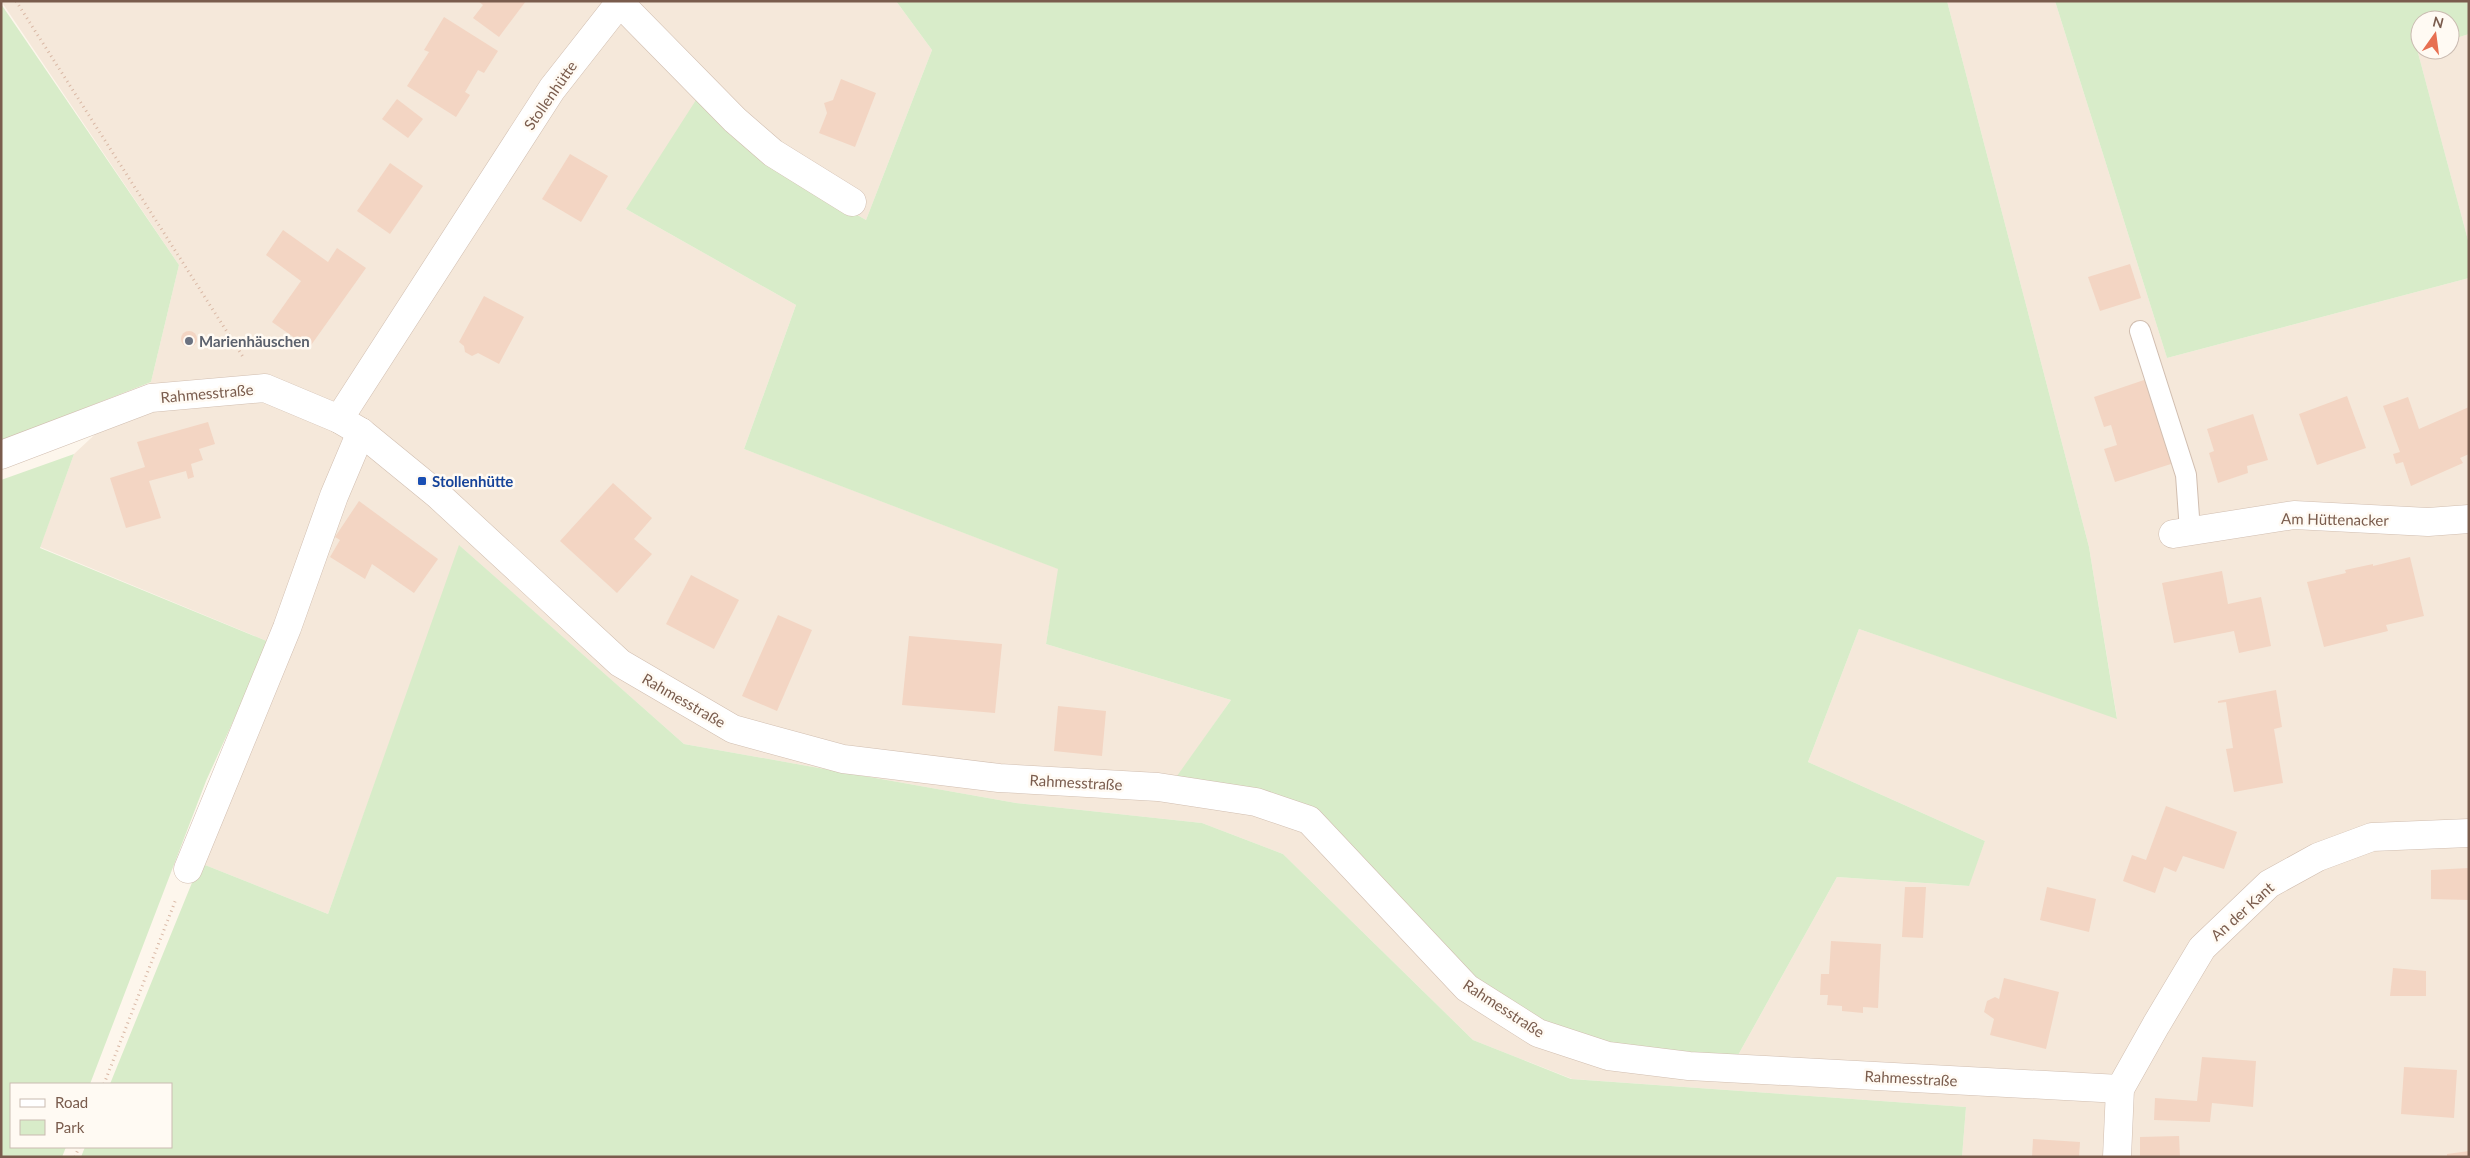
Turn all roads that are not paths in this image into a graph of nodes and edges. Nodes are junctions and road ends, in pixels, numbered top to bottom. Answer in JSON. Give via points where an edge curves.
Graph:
{"nodes":[{"id":1,"x":620,"y":2,"type":"edge"},
{"id":2,"x":852,"y":202,"type":"dead end"},
{"id":3,"x":2140,"y":331,"type":"dead end"},
{"id":4,"x":350,"y":425,"type":"junction"},
{"id":5,"x":1,"y":454,"type":"edge"},
{"id":6,"x":2469,"y":519,"type":"edge"},
{"id":7,"x":2182,"y":533,"type":"joint"},
{"id":8,"x":2469,"y":833,"type":"edge"},
{"id":9,"x":188,"y":869,"type":"road end"},
{"id":10,"x":2120,"y":1089,"type":"junction"},
{"id":11,"x":2118,"y":1157,"type":"edge"}],
"edges":[{"from":1,"to":2,"type":"street","name":"Stollenhütte","via":[[728,114],[773,153]]},
{"from":1,"to":4,"type":"street","name":"Stollenhütte","via":[[552,89]]},
{"from":3,"to":7,"type":"lane","via":[[2186,475]]},
{"from":4,"to":5,"type":"street","name":"Rahmesstraße","via":[[265,388],[151,398]]},
{"from":4,"to":9,"type":"street","name":"Stollenhütte","via":[[334,496],[287,628]]},
{"from":4,"to":10,"type":"street","name":"Rahmesstraße","via":[[438,495],[620,663],[733,728],[843,758],[999,778],[1158,787],[1256,802],[1309,820],[1468,988],[1538,1033],[1608,1056],[1689,1066]]},
{"from":6,"to":7,"type":"street","name":"Am Hüttenacker","via":[[2428,522],[2294,515]]},
{"from":8,"to":10,"type":"street","name":"An der Kant","via":[[2372,837],[2318,857],[2269,884],[2202,948]]},
{"from":10,"to":11,"type":"street"}]}
